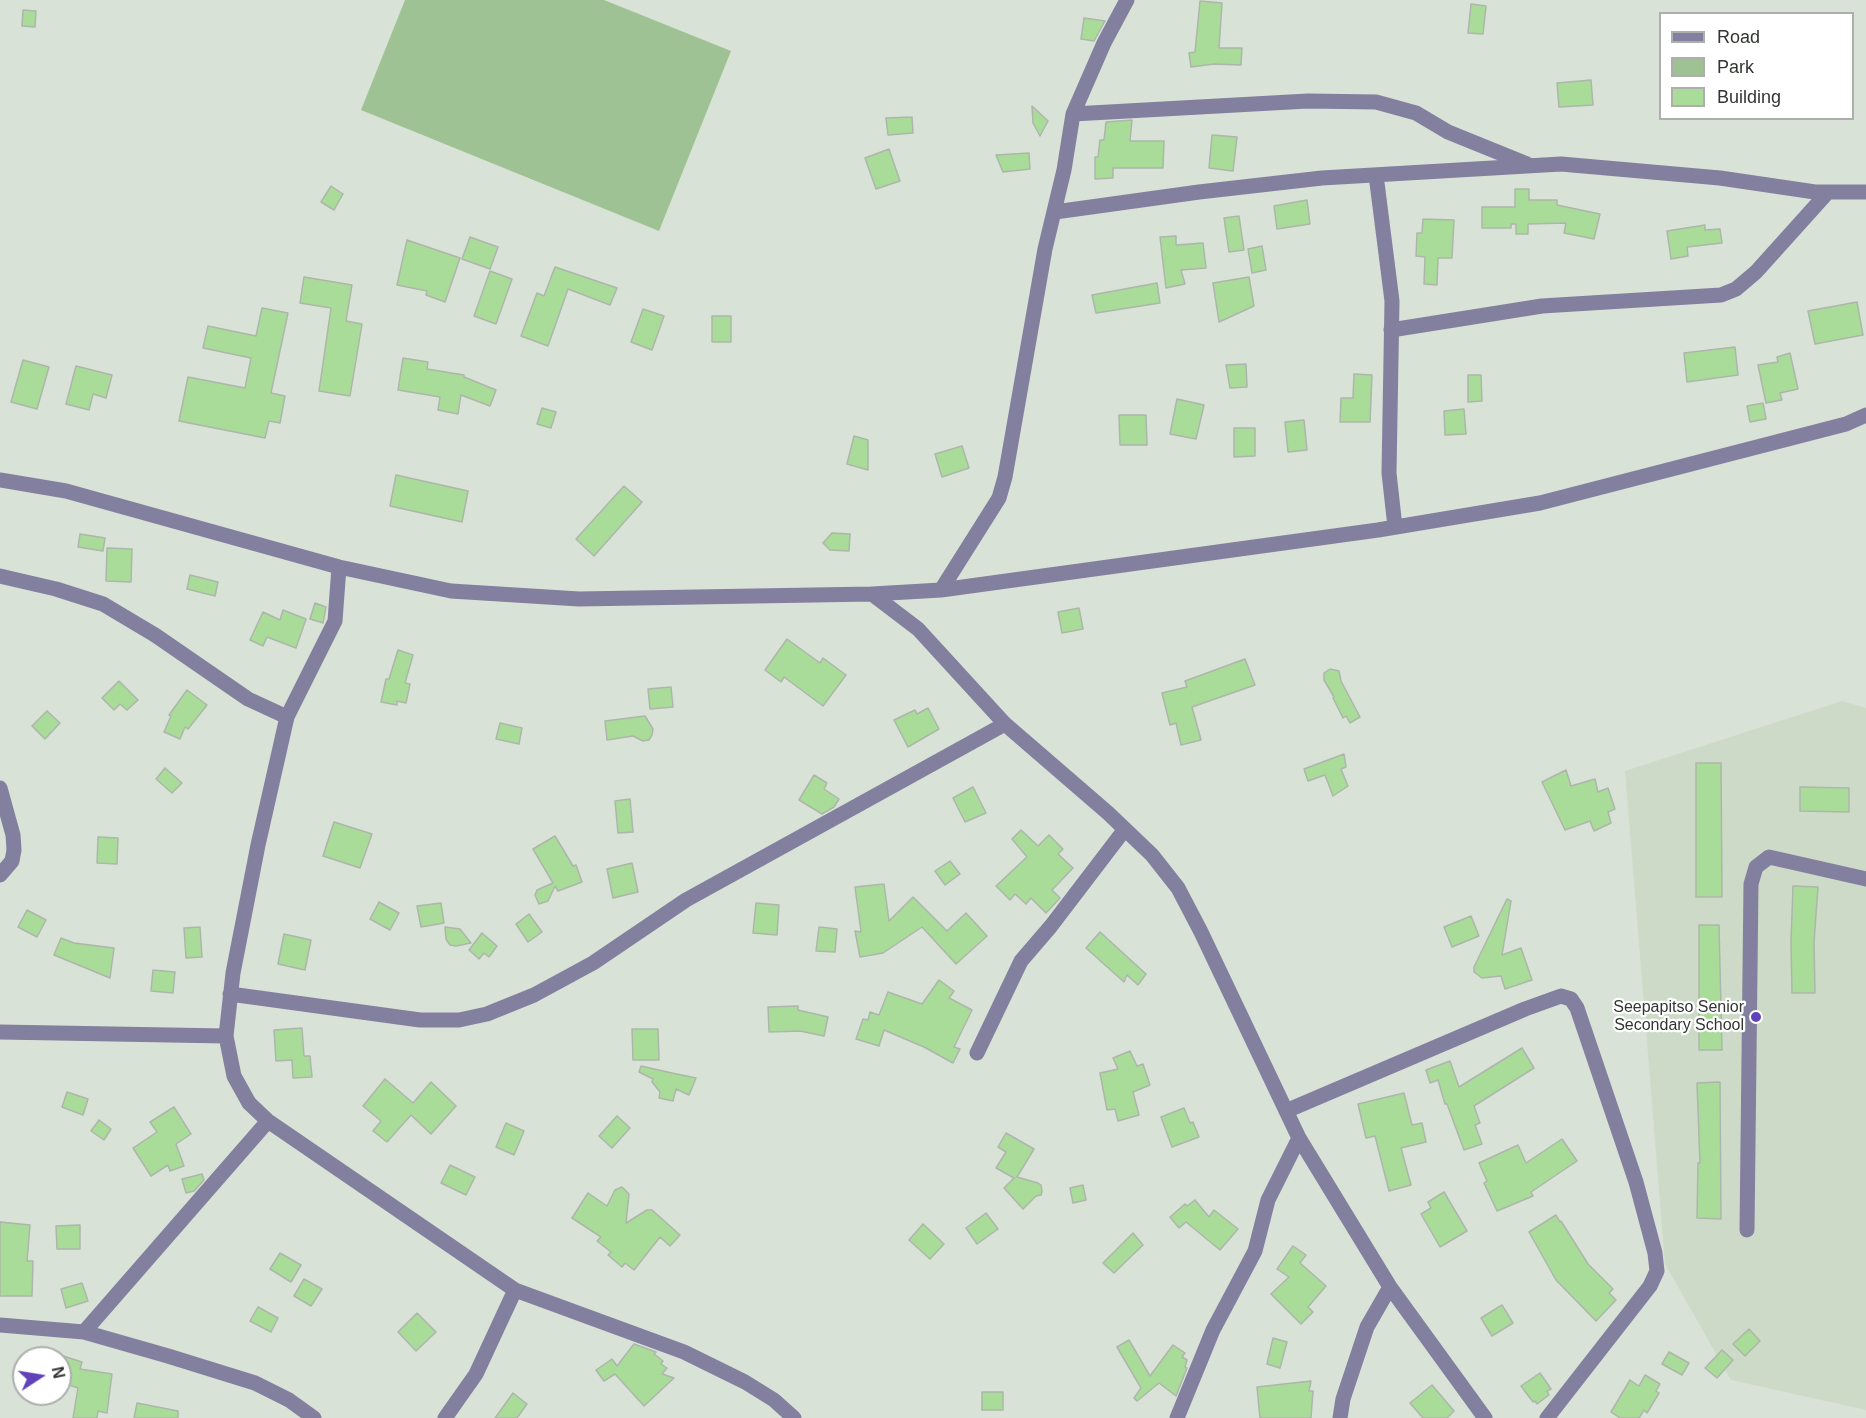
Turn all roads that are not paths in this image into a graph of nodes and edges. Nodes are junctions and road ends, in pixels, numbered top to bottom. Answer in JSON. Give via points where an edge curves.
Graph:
{"nodes":[{"id":1,"x":1126,"y":0,"type":"edge"},
{"id":2,"x":1073,"y":114,"type":"junction"},
{"id":3,"x":1532,"y":166,"type":"junction"},
{"id":4,"x":1376,"y":175,"type":"junction"},
{"id":5,"x":1828,"y":192,"type":"junction"},
{"id":6,"x":1866,"y":192,"type":"edge"},
{"id":7,"x":1055,"y":212,"type":"junction"},
{"id":8,"x":1391,"y":330,"type":"junction"},
{"id":9,"x":1866,"y":415,"type":"edge"},
{"id":10,"x":0,"y":480,"type":"edge"},
{"id":11,"x":1395,"y":527,"type":"junction"},
{"id":12,"x":339,"y":567,"type":"junction"},
{"id":13,"x":0,"y":576,"type":"edge"},
{"id":14,"x":941,"y":590,"type":"junction"},
{"id":15,"x":872,"y":594,"type":"junction"},
{"id":16,"x":287,"y":717,"type":"junction"},
{"id":17,"x":1005,"y":724,"type":"junction"},
{"id":18,"x":0,"y":788,"type":"edge"},
{"id":19,"x":1125,"y":829,"type":"junction"},
{"id":20,"x":0,"y":875,"type":"edge"},
{"id":21,"x":1866,"y":879,"type":"edge"},
{"id":22,"x":230,"y":994,"type":"junction"},
{"id":23,"x":0,"y":1032,"type":"edge"},
{"id":24,"x":226,"y":1036,"type":"junction"},
{"id":25,"x":977,"y":1053,"type":"dead end"},
{"id":26,"x":1286,"y":1112,"type":"junction"},
{"id":27,"x":268,"y":1121,"type":"junction"},
{"id":28,"x":1299,"y":1138,"type":"junction"},
{"id":29,"x":1747,"y":1230,"type":"dead end"},
{"id":30,"x":1390,"y":1287,"type":"junction"},
{"id":31,"x":515,"y":1290,"type":"junction"},
{"id":32,"x":0,"y":1325,"type":"edge"},
{"id":33,"x":84,"y":1332,"type":"junction"},
{"id":34,"x":314,"y":1418,"type":"edge"},
{"id":35,"x":445,"y":1418,"type":"edge"},
{"id":36,"x":794,"y":1418,"type":"edge"},
{"id":37,"x":1177,"y":1418,"type":"edge"},
{"id":38,"x":1340,"y":1418,"type":"edge"},
{"id":39,"x":1485,"y":1418,"type":"edge"},
{"id":40,"x":1547,"y":1418,"type":"edge"}],
"edges":[{"from":1,"to":2,"type":"street"},
{"from":2,"to":3,"type":"street","via":[[1308,101],[1376,102],[1416,113],[1448,132]]},
{"from":2,"to":7,"type":"street"},
{"from":3,"to":4,"type":"street"},
{"from":3,"to":5,"type":"street","via":[[1561,164]]},
{"from":4,"to":7,"type":"street","via":[[1210,190]]},
{"from":4,"to":8,"type":"street","via":[[1392,302]]},
{"from":5,"to":6,"type":"street"},
{"from":5,"to":8,"type":"street","via":[[1756,272],[1721,295],[1542,306]]},
{"from":7,"to":14,"type":"street","via":[[999,498]]},
{"from":8,"to":11,"type":"street","via":[[1389,473]]},
{"from":9,"to":11,"type":"street","via":[[1846,424],[1540,503]]},
{"from":10,"to":12,"type":"street","via":[[66,491]]},
{"from":11,"to":14,"type":"street"},
{"from":12,"to":15,"type":"street","via":[[451,591],[579,599]]},
{"from":12,"to":16,"type":"street","via":[[335,621]]},
{"from":13,"to":16,"type":"street","via":[[103,604],[248,699]]},
{"from":14,"to":15,"type":"street"},
{"from":15,"to":17,"type":"street","via":[[918,629]]},
{"from":16,"to":22,"type":"street"},
{"from":17,"to":19,"type":"street"},
{"from":17,"to":22,"type":"street","via":[[686,900],[593,963],[534,996],[487,1014],[459,1020],[420,1020]]},
{"from":18,"to":20,"type":"street","via":[[14,850],[12,861]]},
{"from":19,"to":25,"type":"street","via":[[1022,961]]},
{"from":19,"to":26,"type":"street","via":[[1178,888]]},
{"from":21,"to":29,"type":"street","via":[[1770,857],[1756,867],[1751,884]]},
{"from":22,"to":24,"type":"street"},
{"from":23,"to":24,"type":"street"},
{"from":24,"to":27,"type":"street","via":[[234,1076],[249,1103]]},
{"from":26,"to":28,"type":"street"},
{"from":26,"to":40,"type":"street","via":[[1525,1009],[1561,996],[1571,999],[1636,1182],[1657,1271],[1650,1286]]},
{"from":27,"to":31,"type":"street"},
{"from":27,"to":33,"type":"street"},
{"from":28,"to":30,"type":"street"},
{"from":28,"to":37,"type":"street","via":[[1268,1200],[1255,1251],[1213,1330]]},
{"from":30,"to":38,"type":"street","via":[[1367,1327]]},
{"from":30,"to":39,"type":"street"},
{"from":31,"to":35,"type":"street","via":[[476,1374]]},
{"from":31,"to":36,"type":"street","via":[[684,1352],[746,1382]]},
{"from":32,"to":33,"type":"street"},
{"from":33,"to":34,"type":"street","via":[[255,1383]]}]}
